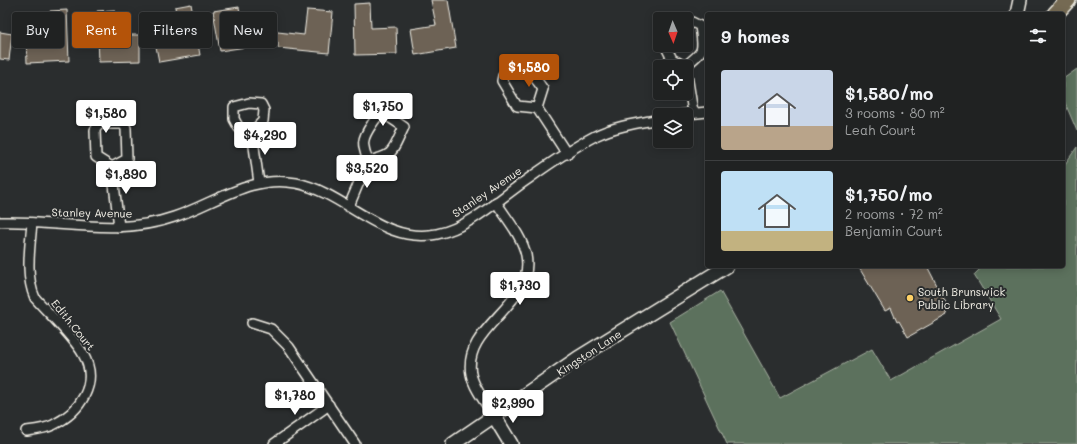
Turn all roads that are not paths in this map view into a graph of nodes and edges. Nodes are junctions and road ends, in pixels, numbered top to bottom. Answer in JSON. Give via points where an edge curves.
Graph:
{"nodes":[{"id":1,"x":1020,"y":0,"type":"edge"},
{"id":2,"x":1068,"y":0,"type":"edge"},
{"id":3,"x":1018,"y":12,"type":"edge"},
{"id":4,"x":1057,"y":12,"type":"edge"},
{"id":5,"x":693,"y":22,"type":"edge"},
{"id":6,"x":693,"y":61,"type":"edge"},
{"id":7,"x":537,"y":108,"type":"junction"},
{"id":8,"x":693,"y":112,"type":"edge"},
{"id":9,"x":705,"y":112,"type":"edge"},
{"id":10,"x":653,"y":121,"type":"edge"},
{"id":11,"x":252,"y":132,"type":"dead end"},
{"id":12,"x":567,"y":154,"type":"junction"},
{"id":13,"x":368,"y":161,"type":"junction"},
{"id":14,"x":112,"y":168,"type":"junction"},
{"id":15,"x":258,"y":183,"type":"junction"},
{"id":16,"x":496,"y":202,"type":"junction"},
{"id":17,"x":349,"y":206,"type":"junction"},
{"id":18,"x":0,"y":222,"type":"edge"},
{"id":19,"x":32,"y":223,"type":"junction"},
{"id":20,"x":119,"y":227,"type":"junction"},
{"id":21,"x":725,"y":268,"type":"edge"},
{"id":22,"x":252,"y":323,"type":"dead end"},
{"id":23,"x":329,"y":405,"type":"junction"},
{"id":24,"x":494,"y":416,"type":"junction"},
{"id":25,"x":26,"y":431,"type":"dead end"},
{"id":26,"x":274,"y":444,"type":"edge"},
{"id":27,"x":355,"y":444,"type":"edge"},
{"id":28,"x":453,"y":444,"type":"edge"},
{"id":29,"x":511,"y":444,"type":"edge"}],
"edges":[{"from":1,"to":3,"type":"street"},
{"from":2,"to":4,"type":"main road"},
{"from":5,"to":6,"type":"street","via":[[700,26],[703,49]]},
{"from":7,"to":7,"type":"street","via":[[517,106],[502,81],[503,76],[521,63],[524,63],[543,89]]},
{"from":7,"to":12,"type":"street"},
{"from":8,"to":9,"type":"street"},
{"from":10,"to":12,"type":"street","name":"Stanley Avenue","via":[[610,130],[595,136]]},
{"from":11,"to":15,"type":"street"},
{"from":12,"to":16,"type":"street","name":"Stanley Avenue"},
{"from":13,"to":13,"type":"street","via":[[363,146],[364,136],[378,114],[383,113],[404,127],[390,154],[385,158]]},
{"from":13,"to":17,"type":"street"},
{"from":14,"to":14,"type":"street","via":[[96,157],[95,130],[99,124],[123,124],[126,128],[127,159]]},
{"from":14,"to":20,"type":"street"},
{"from":15,"to":17,"type":"street","name":"Stanley Avenue","via":[[276,181],[310,187]]},
{"from":15,"to":20,"type":"street","name":"Stanley Avenue","via":[[172,218],[153,224]]},
{"from":16,"to":17,"type":"street","name":"Stanley Avenue","via":[[454,229],[426,235],[397,232],[382,227]]},
{"from":16,"to":24,"type":"street","via":[[523,245],[527,265],[523,285],[479,340],[471,356],[474,383]]},
{"from":18,"to":19,"type":"street","name":"Stanley Avenue"},
{"from":19,"to":20,"type":"street","name":"Stanley Avenue"},
{"from":19,"to":25,"type":"street","name":"Edith Court","via":[[31,290],[35,298],[83,353],[89,370],[89,380],[84,398],[73,412],[52,425]]},
{"from":21,"to":24,"type":"street","name":"Kingston Lane","via":[[578,358]]},
{"from":22,"to":23,"type":"street","via":[[271,329],[289,347]]},
{"from":23,"to":26,"type":"street"},
{"from":23,"to":27,"type":"street"},
{"from":24,"to":28,"type":"street","name":"Kingston Lane"},
{"from":24,"to":29,"type":"street"}]}
